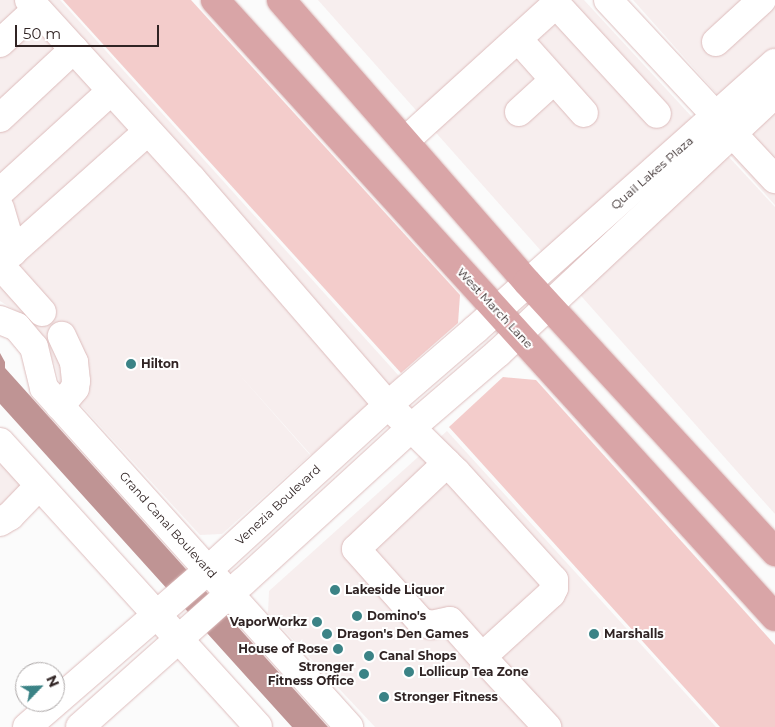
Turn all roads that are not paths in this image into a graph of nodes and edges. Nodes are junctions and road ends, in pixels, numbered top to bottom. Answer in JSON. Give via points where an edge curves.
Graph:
{"nodes":[{"id":1,"x":215,"y":0,"type":"edge"},
{"id":2,"x":281,"y":0,"type":"edge"},
{"id":3,"x":608,"y":0,"type":"edge"},
{"id":4,"x":762,"y":0,"type":"edge"},
{"id":5,"x":555,"y":2,"type":"edge"},
{"id":6,"x":33,"y":5,"type":"edge"},
{"id":7,"x":518,"y":39,"type":"junction"},
{"id":8,"x":716,"y":42,"type":"dead end"},
{"id":9,"x":0,"y":43,"type":"edge"},
{"id":10,"x":74,"y":49,"type":"junction"},
{"id":11,"x":775,"y":63,"type":"edge"},
{"id":12,"x":554,"y":80,"type":"junction"},
{"id":13,"x":111,"y":90,"type":"junction"},
{"id":14,"x":775,"y":94,"type":"edge"},
{"id":15,"x":519,"y":112,"type":"dead end"},
{"id":16,"x":584,"y":114,"type":"dead end"},
{"id":17,"x":657,"y":114,"type":"dead end"},
{"id":18,"x":0,"y":118,"type":"edge"},
{"id":19,"x":724,"y":124,"type":"junction"},
{"id":20,"x":148,"y":131,"type":"junction"},
{"id":21,"x":405,"y":141,"type":"junction"},
{"id":22,"x":775,"y":179,"type":"edge"},
{"id":23,"x":0,"y":192,"type":"edge"},
{"id":24,"x":0,"y":208,"type":"edge"},
{"id":25,"x":4,"y":260,"type":"edge"},
{"id":26,"x":527,"y":282,"type":"junction"},
{"id":27,"x":549,"y":305,"type":"junction"},
{"id":28,"x":497,"y":310,"type":"junction"},
{"id":29,"x":42,"y":312,"type":"dead end"},
{"id":30,"x":0,"y":320,"type":"edge"},
{"id":31,"x":519,"y":333,"type":"junction"},
{"id":32,"x":62,"y":336,"type":"dead end"},
{"id":33,"x":438,"y":361,"type":"junction"},
{"id":34,"x":461,"y":384,"type":"junction"},
{"id":35,"x":388,"y":405,"type":"junction"},
{"id":36,"x":60,"y":406,"type":"junction"},
{"id":37,"x":412,"y":427,"type":"junction"},
{"id":38,"x":0,"y":442,"type":"edge"},
{"id":39,"x":447,"y":463,"type":"junction"},
{"id":40,"x":39,"y":486,"type":"junction"},
{"id":41,"x":0,"y":522,"type":"edge"},
{"id":42,"x":775,"y":552,"type":"edge"},
{"id":43,"x":208,"y":570,"type":"junction"},
{"id":44,"x":230,"y":594,"type":"junction"},
{"id":45,"x":156,"y":614,"type":"junction"},
{"id":46,"x":775,"y":616,"type":"edge"},
{"id":47,"x":178,"y":638,"type":"junction"},
{"id":48,"x":482,"y":657,"type":"junction"},
{"id":49,"x":27,"y":727,"type":"edge"},
{"id":50,"x":80,"y":727,"type":"edge"},
{"id":51,"x":258,"y":727,"type":"edge"},
{"id":52,"x":349,"y":727,"type":"edge"},
{"id":53,"x":547,"y":727,"type":"edge"}],
"edges":[{"from":1,"to":28,"type":"main road","name":"West March Lane"},
{"from":2,"to":21,"type":"main road"},
{"from":3,"to":19,"type":"street"},
{"from":4,"to":8,"type":"street"},
{"from":5,"to":7,"type":"street"},
{"from":5,"to":17,"type":"street"},
{"from":6,"to":9,"type":"street"},
{"from":6,"to":10,"type":"street"},
{"from":7,"to":12,"type":"street"},
{"from":7,"to":21,"type":"street"},
{"from":10,"to":13,"type":"street"},
{"from":10,"to":18,"type":"street"},
{"from":11,"to":19,"type":"street","name":"Quail Lakes Plaza"},
{"from":12,"to":15,"type":"street"},
{"from":12,"to":16,"type":"street"},
{"from":13,"to":20,"type":"street"},
{"from":13,"to":23,"type":"street"},
{"from":14,"to":19,"type":"street","name":"Quail Lakes Plaza"},
{"from":19,"to":22,"type":"street"},
{"from":19,"to":26,"type":"street","name":"Quail Lakes Plaza"},
{"from":19,"to":27,"type":"street","name":"Quail Lakes Plaza"},
{"from":20,"to":25,"type":"street"},
{"from":20,"to":35,"type":"street"},
{"from":21,"to":26,"type":"main road"},
{"from":24,"to":25,"type":"street"},
{"from":25,"to":29,"type":"street"},
{"from":26,"to":27,"type":"main road"},
{"from":26,"to":28,"type":"street","name":"Venezia Boulevard"},
{"from":27,"to":31,"type":"street"},
{"from":27,"to":42,"type":"main road"},
{"from":28,"to":31,"type":"main road","name":"West March Lane"},
{"from":28,"to":33,"type":"street","name":"Venezia Boulevard"},
{"from":30,"to":36,"type":"street","name":"Grand Canal Boulevard","via":[[17,328],[30,341],[38,358],[44,388]]},
{"from":31,"to":34,"type":"street"},
{"from":31,"to":46,"type":"main road","name":"West March Lane"},
{"from":32,"to":36,"type":"street","via":[[72,356],[76,381],[75,388]]},
{"from":33,"to":34,"type":"street"},
{"from":33,"to":35,"type":"street","name":"Venezia Boulevard"},
{"from":34,"to":37,"type":"street"},
{"from":35,"to":37,"type":"street"},
{"from":35,"to":43,"type":"street","name":"Venezia Boulevard"},
{"from":36,"to":43,"type":"street","name":"Grand Canal Boulevard"},
{"from":37,"to":39,"type":"street"},
{"from":37,"to":44,"type":"street"},
{"from":38,"to":40,"type":"street"},
{"from":39,"to":48,"type":"street","via":[[554,580],[551,594]]},
{"from":39,"to":48,"type":"street","via":[[356,549],[421,622],[431,625],[450,621]]},
{"from":40,"to":41,"type":"street"},
{"from":40,"to":45,"type":"street"},
{"from":43,"to":44,"type":"street","name":"Grand Canal Boulevard"},
{"from":43,"to":45,"type":"street","name":"Venezia Boulevard"},
{"from":44,"to":47,"type":"street"},
{"from":44,"to":52,"type":"street","name":"Grand Canal Boulevard"},
{"from":45,"to":47,"type":"street"},
{"from":45,"to":49,"type":"street","name":"Venezia Boulevard"},
{"from":47,"to":50,"type":"street"},
{"from":47,"to":51,"type":"street"},
{"from":48,"to":53,"type":"street"}]}
